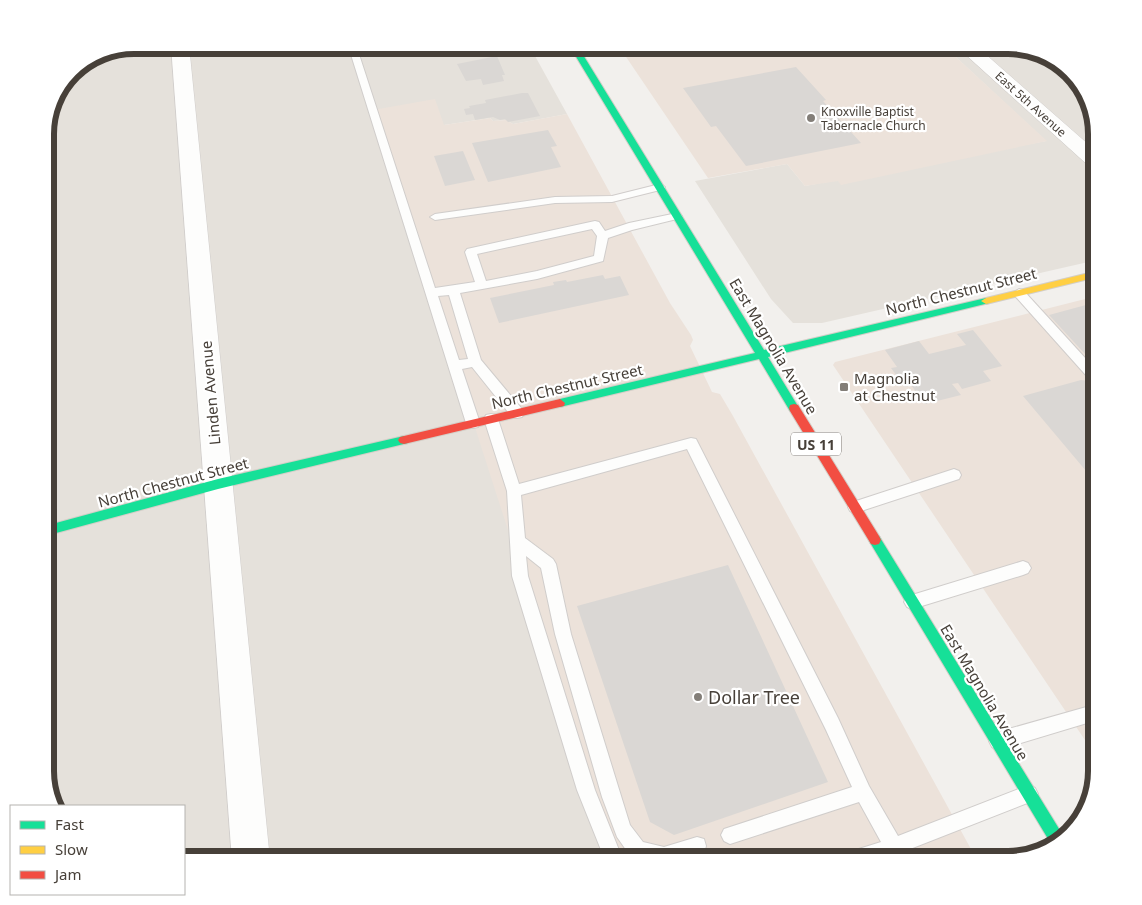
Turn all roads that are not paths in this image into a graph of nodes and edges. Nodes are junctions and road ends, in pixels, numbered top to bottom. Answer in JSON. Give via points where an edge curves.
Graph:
{"nodes":[{"id":1,"x":181,"y":54,"type":"edge"},
{"id":2,"x":355,"y":54,"type":"edge"},
{"id":3,"x":579,"y":54,"type":"edge"},
{"id":4,"x":974,"y":54,"type":"edge"},
{"id":5,"x":1088,"y":155,"type":"edge"},
{"id":6,"x":660,"y":187,"type":"junction"},
{"id":7,"x":677,"y":216,"type":"junction"},
{"id":8,"x":434,"y":217,"type":"dead end"},
{"id":9,"x":602,"y":236,"type":"junction"},
{"id":10,"x":1088,"y":276,"type":"edge"},
{"id":11,"x":482,"y":285,"type":"junction"},
{"id":12,"x":453,"y":289,"type":"junction"},
{"id":13,"x":431,"y":292,"type":"junction"},
{"id":14,"x":1019,"y":293,"type":"junction"},
{"id":15,"x":762,"y":356,"type":"junction"},
{"id":16,"x":476,"y":362,"type":"junction"},
{"id":17,"x":455,"y":366,"type":"junction"},
{"id":18,"x":1088,"y":368,"type":"edge"},
{"id":19,"x":517,"y":413,"type":"junction"},
{"id":20,"x":491,"y":419,"type":"junction"},
{"id":21,"x":473,"y":423,"type":"junction"},
{"id":22,"x":954,"y":475,"type":"dead end"},
{"id":23,"x":218,"y":484,"type":"junction"},
{"id":24,"x":514,"y":491,"type":"junction"},
{"id":25,"x":855,"y":508,"type":"junction"},
{"id":26,"x":54,"y":529,"type":"edge"},
{"id":27,"x":516,"y":540,"type":"junction"},
{"id":28,"x":1023,"y":568,"type":"dead end"},
{"id":29,"x":912,"y":602,"type":"junction"},
{"id":30,"x":1088,"y":715,"type":"edge"},
{"id":31,"x":997,"y":741,"type":"junction"},
{"id":32,"x":863,"y":792,"type":"junction"},
{"id":33,"x":1029,"y":794,"type":"junction"},
{"id":34,"x":730,"y":834,"type":"dead end"},
{"id":35,"x":1055,"y":836,"type":"edge"},
{"id":36,"x":697,"y":846,"type":"dead end"},
{"id":37,"x":894,"y":847,"type":"junction"},
{"id":38,"x":250,"y":851,"type":"edge"},
{"id":39,"x":610,"y":851,"type":"edge"},
{"id":40,"x":642,"y":851,"type":"edge"},
{"id":41,"x":680,"y":851,"type":"edge"},
{"id":42,"x":881,"y":851,"type":"edge"}],
"edges":[{"from":1,"to":23,"type":"street","name":"Linden Avenue"},
{"from":2,"to":13,"type":"lane"},
{"from":3,"to":6,"type":"main road","name":"East Magnolia Avenue","number":"US 11"},
{"from":4,"to":5,"type":"street","name":"East 5th Avenue"},
{"from":6,"to":7,"type":"main road","name":"East Magnolia Avenue","number":"US 11"},
{"from":6,"to":8,"type":"lane","via":[[612,199],[555,200]]},
{"from":7,"to":9,"type":"lane"},
{"from":7,"to":15,"type":"main road","name":"East Magnolia Avenue","number":"US 11"},
{"from":9,"to":11,"type":"lane","via":[[599,258],[563,270]]},
{"from":9,"to":11,"type":"lane","via":[[595,225],[471,252]]},
{"from":10,"to":14,"type":"main road","name":"North Chestnut Street"},
{"from":11,"to":12,"type":"lane"},
{"from":12,"to":13,"type":"lane"},
{"from":12,"to":16,"type":"lane"},
{"from":13,"to":17,"type":"lane"},
{"from":14,"to":15,"type":"main road","name":"North Chestnut Street"},
{"from":14,"to":18,"type":"lane"},
{"from":15,"to":19,"type":"main road","name":"North Chestnut Street"},
{"from":15,"to":25,"type":"main road","name":"East Magnolia Avenue","number":"US 11"},
{"from":16,"to":17,"type":"lane"},
{"from":16,"to":19,"type":"lane"},
{"from":17,"to":21,"type":"lane"},
{"from":19,"to":20,"type":"main road","name":"North Chestnut Street"},
{"from":20,"to":21,"type":"main road","name":"North Chestnut Street"},
{"from":20,"to":24,"type":"lane"},
{"from":21,"to":23,"type":"main road","name":"North Chestnut Street"},
{"from":22,"to":25,"type":"lane"},
{"from":23,"to":26,"type":"main road","name":"North Chestnut Street"},
{"from":23,"to":38,"type":"street","name":"Linden Avenue"},
{"from":24,"to":27,"type":"lane"},
{"from":24,"to":32,"type":"lane","via":[[691,443]]},
{"from":25,"to":29,"type":"main road","name":"East Magnolia Avenue","number":"US 11"},
{"from":27,"to":39,"type":"lane","via":[[520,576],[586,790]]},
{"from":27,"to":40,"type":"lane","via":[[548,564],[563,634],[611,797],[623,831]]},
{"from":28,"to":29,"type":"lane"},
{"from":29,"to":31,"type":"main road","name":"East Magnolia Avenue","number":"US 11"},
{"from":30,"to":31,"type":"lane"},
{"from":31,"to":33,"type":"main road","name":"East Magnolia Avenue","number":"US 11"},
{"from":32,"to":34,"type":"lane"},
{"from":32,"to":37,"type":"lane"},
{"from":33,"to":35,"type":"main road","name":"East Magnolia Avenue","number":"US 11"},
{"from":33,"to":37,"type":"lane"},
{"from":36,"to":41,"type":"lane"},
{"from":37,"to":42,"type":"lane"}]}
